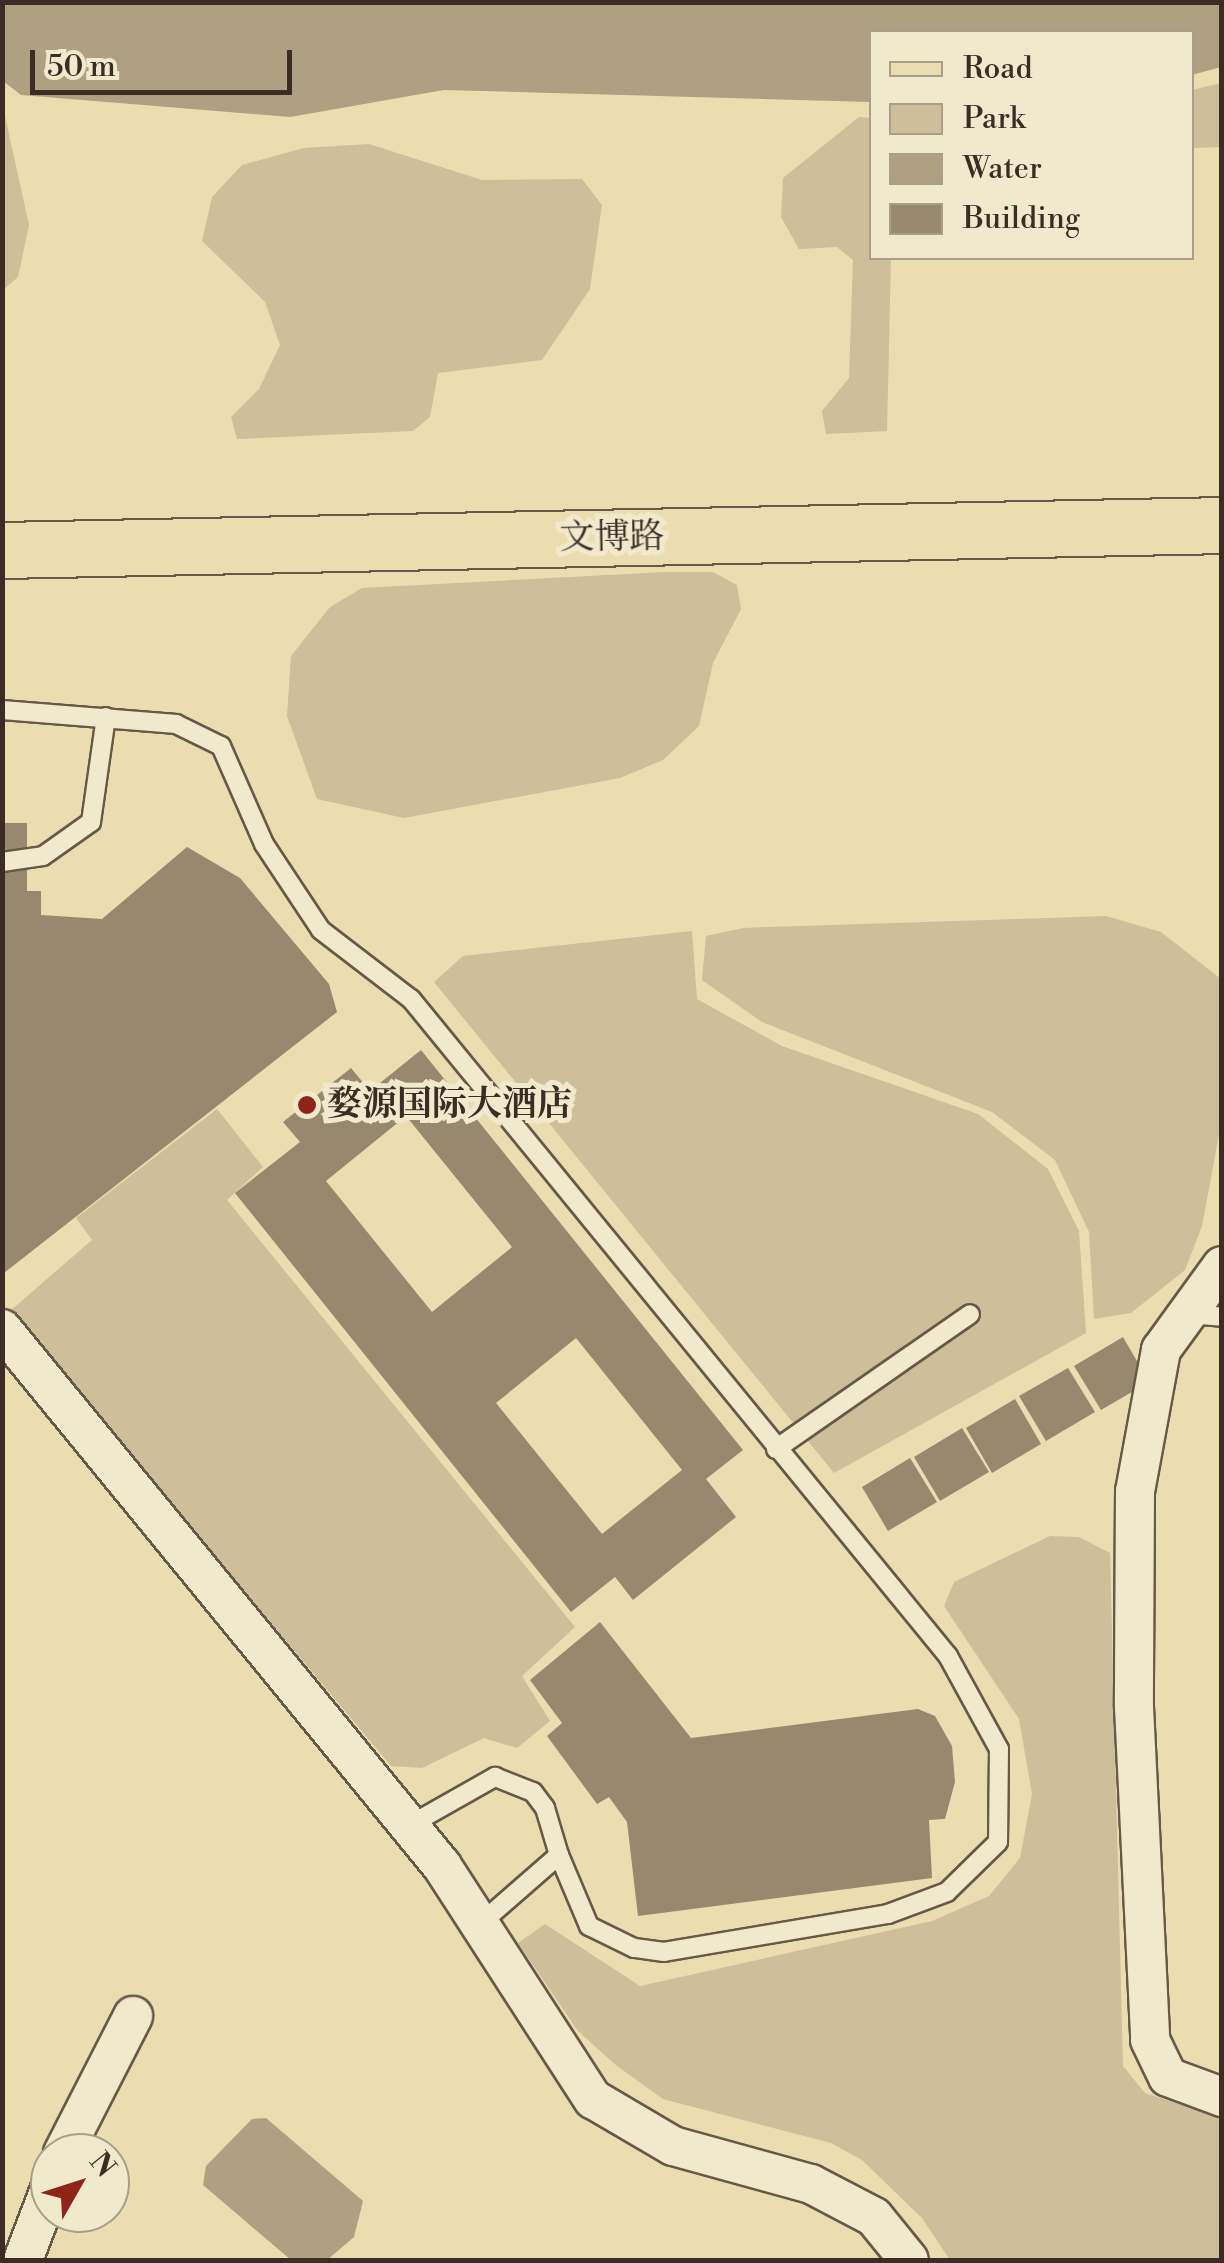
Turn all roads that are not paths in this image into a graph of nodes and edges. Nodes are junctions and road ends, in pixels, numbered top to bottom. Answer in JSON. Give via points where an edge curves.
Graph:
{"nodes":[{"id":1,"x":1222,"y":525,"type":"edge"},
{"id":2,"x":2,"y":550,"type":"edge"},
{"id":3,"x":2,"y":710,"type":"edge"},
{"id":4,"x":106,"y":716,"type":"junction"},
{"id":5,"x":2,"y":862,"type":"edge"},
{"id":6,"x":1222,"y":1266,"type":"edge"},
{"id":7,"x":970,"y":1314,"type":"dead end"},
{"id":8,"x":1206,"y":1315,"type":"edge"},
{"id":9,"x":2,"y":1329,"type":"edge"},
{"id":10,"x":776,"y":1450,"type":"junction"},
{"id":11,"x":410,"y":1825,"type":"junction"},
{"id":12,"x":559,"y":1855,"type":"junction"},
{"id":13,"x":480,"y":1924,"type":"junction"},
{"id":14,"x":133,"y":2016,"type":"dead end"},
{"id":15,"x":1222,"y":2097,"type":"edge"},
{"id":16,"x":73,"y":2133,"type":"edge"},
{"id":17,"x":33,"y":2233,"type":"edge"},
{"id":18,"x":23,"y":2260,"type":"edge"},
{"id":19,"x":909,"y":2260,"type":"edge"}],
"edges":[{"from":1,"to":2,"type":"main road","name":"文博路"},
{"from":3,"to":4,"type":"lane"},
{"from":4,"to":5,"type":"lane","via":[[91,822],[43,856]]},
{"from":4,"to":10,"type":"lane","via":[[176,724],[221,746],[264,844],[321,930],[411,999]]},
{"from":6,"to":8,"type":"street"},
{"from":7,"to":10,"type":"lane"},
{"from":8,"to":15,"type":"street","via":[[1161,1350],[1134,1491],[1140,1866],[1154,2055],[1181,2086]]},
{"from":9,"to":11,"type":"street"},
{"from":10,"to":12,"type":"lane","via":[[948,1656],[987,1718],[1005,1778],[998,1842],[974,1874],[920,1904],[664,1952],[590,1926]]},
{"from":11,"to":12,"type":"lane","via":[[495,1777],[533,1792],[557,1830]]},
{"from":11,"to":13,"type":"street"},
{"from":12,"to":13,"type":"lane"},
{"from":13,"to":19,"type":"street","via":[[592,2099],[673,2146],[810,2184],[874,2217]]},
{"from":14,"to":16,"type":"street"},
{"from":17,"to":18,"type":"street"}]}
